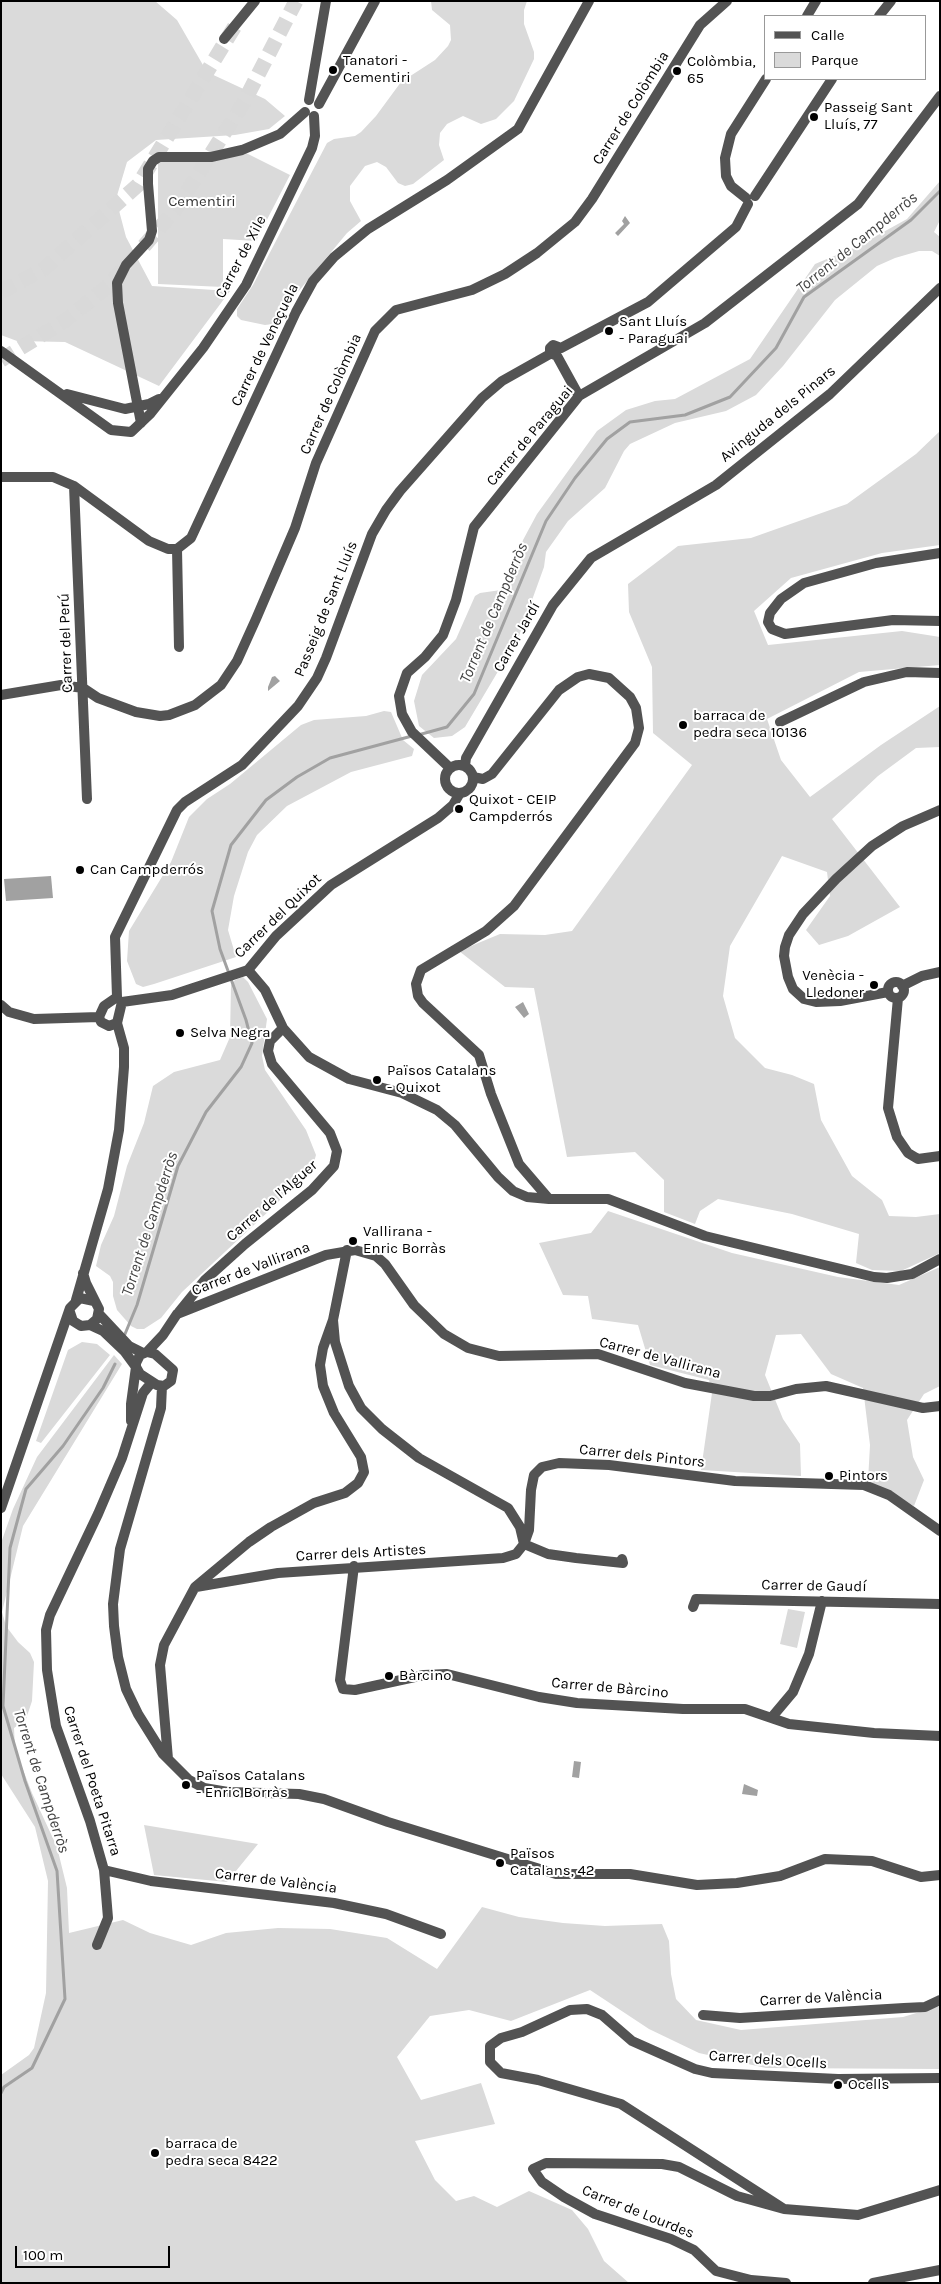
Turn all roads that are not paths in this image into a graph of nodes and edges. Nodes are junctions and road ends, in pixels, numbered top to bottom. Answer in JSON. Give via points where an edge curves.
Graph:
{"nodes":[{"id":1,"x":256,"y":1,"type":"edge"},
{"id":2,"x":326,"y":1,"type":"edge"},
{"id":3,"x":375,"y":1,"type":"edge"},
{"id":4,"x":589,"y":1,"type":"edge"},
{"id":5,"x":727,"y":1,"type":"edge"},
{"id":6,"x":816,"y":1,"type":"edge"},
{"id":7,"x":891,"y":1,"type":"edge"},
{"id":8,"x":808,"y":15,"type":"edge"},
{"id":9,"x":880,"y":15,"type":"edge"},
{"id":10,"x":224,"y":39,"type":"dead end"},
{"id":11,"x":765,"y":80,"type":"edge"},
{"id":12,"x":831,"y":80,"type":"edge"},
{"id":13,"x":940,"y":96,"type":"edge"},
{"id":14,"x":309,"y":100,"type":"junction"},
{"id":15,"x":320,"y":104,"type":"junction"},
{"id":16,"x":310,"y":114,"type":"junction"},
{"id":17,"x":750,"y":200,"type":"junction"},
{"id":18,"x":940,"y":288,"type":"edge"},
{"id":19,"x":1,"y":351,"type":"edge"},
{"id":20,"x":556,"y":353,"type":"junction"},
{"id":21,"x":61,"y":392,"type":"junction"},
{"id":22,"x":579,"y":396,"type":"junction"},
{"id":23,"x":162,"y":398,"type":"junction"},
{"id":24,"x":139,"y":407,"type":"junction"},
{"id":25,"x":141,"y":423,"type":"junction"},
{"id":26,"x":1,"y":477,"type":"edge"},
{"id":27,"x":74,"y":486,"type":"junction"},
{"id":28,"x":618,"y":541,"type":"joint"},
{"id":29,"x":176,"y":549,"type":"junction"},
{"id":30,"x":940,"y":553,"type":"edge"},
{"id":31,"x":940,"y":621,"type":"edge"},
{"id":32,"x":180,"y":647,"type":"dead end"},
{"id":33,"x":940,"y":672,"type":"edge"},
{"id":34,"x":83,"y":688,"type":"junction"},
{"id":35,"x":1,"y":695,"type":"edge"},
{"id":36,"x":780,"y":722,"type":"dead end"},
{"id":37,"x":465,"y":766,"type":"junction"},
{"id":38,"x":450,"y":768,"type":"junction"},
{"id":39,"x":473,"y":777,"type":"junction"},
{"id":40,"x":460,"y":793,"type":"junction"},
{"id":41,"x":87,"y":799,"type":"dead end"},
{"id":42,"x":940,"y":810,"type":"edge"},
{"id":43,"x":248,"y":970,"type":"junction"},
{"id":44,"x":940,"y":972,"type":"edge"},
{"id":45,"x":902,"y":986,"type":"junction"},
{"id":46,"x":888,"y":992,"type":"junction"},
{"id":47,"x":898,"y":998,"type":"junction"},
{"id":48,"x":120,"y":1000,"type":"junction"},
{"id":49,"x":1,"y":1005,"type":"edge"},
{"id":50,"x":99,"y":1017,"type":"junction"},
{"id":51,"x":117,"y":1023,"type":"junction"},
{"id":52,"x":283,"y":1028,"type":"junction"},
{"id":53,"x":940,"y":1156,"type":"edge"},
{"id":54,"x":549,"y":1199,"type":"junction"},
{"id":55,"x":347,"y":1250,"type":"junction"},
{"id":56,"x":940,"y":1259,"type":"edge"},
{"id":57,"x":83,"y":1272,"type":"junction"},
{"id":58,"x":76,"y":1300,"type":"junction"},
{"id":59,"x":94,"y":1301,"type":"junction"},
{"id":60,"x":70,"y":1312,"type":"junction"},
{"id":61,"x":99,"y":1314,"type":"junction"},
{"id":62,"x":177,"y":1314,"type":"junction"},
{"id":63,"x":334,"y":1320,"type":"junction"},
{"id":64,"x":85,"y":1326,"type":"junction"},
{"id":65,"x":163,"y":1335,"type":"junction"},
{"id":66,"x":55,"y":1352,"type":"junction"},
{"id":67,"x":145,"y":1352,"type":"junction"},
{"id":68,"x":160,"y":1357,"type":"junction"},
{"id":69,"x":136,"y":1367,"type":"junction"},
{"id":70,"x":157,"y":1384,"type":"junction"},
{"id":71,"x":940,"y":1406,"type":"edge"},
{"id":72,"x":131,"y":1432,"type":"junction"},
{"id":73,"x":1,"y":1508,"type":"edge"},
{"id":74,"x":940,"y":1532,"type":"edge"},
{"id":75,"x":524,"y":1544,"type":"junction"},
{"id":76,"x":622,"y":1559,"type":"dead end"},
{"id":77,"x":354,"y":1566,"type":"junction"},
{"id":78,"x":195,"y":1587,"type":"junction"},
{"id":79,"x":822,"y":1602,"type":"junction"},
{"id":80,"x":940,"y":1604,"type":"edge"},
{"id":81,"x":693,"y":1607,"type":"dead end"},
{"id":82,"x":772,"y":1717,"type":"junction"},
{"id":83,"x":940,"y":1736,"type":"edge"},
{"id":84,"x":168,"y":1759,"type":"junction"},
{"id":85,"x":104,"y":1870,"type":"junction"},
{"id":86,"x":940,"y":1874,"type":"edge"},
{"id":87,"x":441,"y":1934,"type":"dead end"},
{"id":88,"x":97,"y":1945,"type":"dead end"},
{"id":89,"x":940,"y":2000,"type":"edge"},
{"id":90,"x":703,"y":2015,"type":"dead end"},
{"id":91,"x":940,"y":2078,"type":"edge"},
{"id":92,"x":940,"y":2190,"type":"edge"},
{"id":93,"x":784,"y":2209,"type":"junction"},
{"id":94,"x":940,"y":2270,"type":"edge"},
{"id":95,"x":786,"y":2283,"type":"edge"},
{"id":96,"x":873,"y":2283,"type":"edge"}],
"edges":[{"from":1,"to":10,"type":"street"},
{"from":2,"to":14,"type":"street"},
{"from":3,"to":15,"type":"street"},
{"from":4,"to":29,"type":"street","name":"Carrer de Veneçuela","via":[[518,129],[447,180],[368,229],[334,257],[313,281],[191,538]]},
{"from":5,"to":34,"type":"street","name":"Carrer de Colòmbia","via":[[700,25],[575,222],[505,274],[472,290],[396,310],[375,331],[316,464],[295,528],[264,601],[237,660],[221,685],[195,705],[160,716],[136,712],[98,698]]},
{"from":6,"to":8,"type":"street"},
{"from":7,"to":9,"type":"street"},
{"from":11,"to":17,"type":"street","via":[[731,134],[725,158],[726,176],[731,186]]},
{"from":12,"to":17,"type":"street","name":"Passeig de Sant Lluís"},
{"from":13,"to":22,"type":"street","name":"Carrer de Paraguai","via":[[858,204],[705,323]]},
{"from":14,"to":15,"type":"street"},
{"from":14,"to":16,"type":"street","via":[[304,106]]},
{"from":15,"to":16,"type":"street","via":[[320,111]]},
{"from":16,"to":23,"type":"street","name":"Carrer de Xile","via":[[315,136],[312,148],[246,285],[203,348]]},
{"from":16,"to":24,"type":"street","via":[[280,134],[242,150],[211,158],[159,157],[148,169],[152,231],[149,240],[126,265],[117,283],[118,303]]},
{"from":17,"to":20,"type":"street","name":"Passeig de Sant Lluís","via":[[736,227],[648,302]]},
{"from":18,"to":28,"type":"street","name":"Avinguda dels Pinars","via":[[830,394],[716,484]]},
{"from":19,"to":21,"type":"street","name":"Carrer de Xile"},
{"from":20,"to":22,"type":"street"},
{"from":20,"to":48,"type":"street","name":"Passeig de Sant Lluís","via":[[502,381],[482,398],[400,491],[372,534],[326,658],[302,700],[276,732],[242,765],[177,810],[115,937]]},
{"from":21,"to":24,"type":"street","name":"Carrer de Xile","via":[[126,409]]},
{"from":21,"to":25,"type":"street","name":"Carrer de Xile","via":[[111,430],[132,432]]},
{"from":22,"to":38,"type":"street","name":"Carrer de Paraguai","via":[[474,527],[456,600],[443,635],[407,673],[399,696],[402,714],[412,732]]},
{"from":23,"to":24,"type":"street","name":"Carrer de Xile"},
{"from":23,"to":25,"type":"street","name":"Carrer de Xile"},
{"from":24,"to":25,"type":"street"},
{"from":26,"to":27,"type":"street","via":[[53,478]]},
{"from":27,"to":29,"type":"street","via":[[149,541]]},
{"from":27,"to":34,"type":"street","name":"Carrer del Perú"},
{"from":28,"to":37,"type":"street","name":"Carrer Jardí","via":[[591,558],[553,605],[466,758]]},
{"from":29,"to":32,"type":"street"},
{"from":30,"to":31,"type":"street","via":[[876,563],[804,584],[781,599],[770,613],[768,622],[772,629],[785,634],[893,620]]},
{"from":33,"to":36,"type":"street","via":[[907,672],[864,682]]},
{"from":34,"to":35,"type":"street","name":"Carrer de Colòmbia","via":[[61,685]]},
{"from":34,"to":41,"type":"street","name":"Carrer del Perú"},
{"from":37,"to":38,"type":"street"},
{"from":37,"to":39,"type":"street"},
{"from":38,"to":40,"type":"street","via":[[445,776],[446,786]]},
{"from":39,"to":40,"type":"street","via":[[469,789]]},
{"from":39,"to":54,"type":"street","via":[[484,780],[492,774],[559,690],[578,677],[589,674],[609,678],[630,696],[636,708],[638,728],[635,743],[514,906],[486,931],[421,970],[416,984],[423,1003],[479,1055],[520,1164]]},
{"from":40,"to":43,"type":"street","name":"Carrer del Quixot","via":[[454,805],[438,818],[331,885],[276,936]]},
{"from":42,"to":46,"type":"street","via":[[903,826],[872,846],[802,914],[785,947],[788,976],[793,989],[804,999],[840,1001]]},
{"from":43,"to":48,"type":"street","name":"Carrer del Quixot","via":[[172,995]]},
{"from":43,"to":52,"type":"street","via":[[265,990]]},
{"from":44,"to":45,"type":"street"},
{"from":45,"to":46,"type":"street","via":[[893,983]]},
{"from":45,"to":47,"type":"street","via":[[903,993]]},
{"from":46,"to":47,"type":"street","via":[[893,998]]},
{"from":47,"to":53,"type":"street","via":[[888,1108],[897,1137],[908,1153],[918,1159]]},
{"from":48,"to":50,"type":"street","via":[[104,1006]]},
{"from":48,"to":51,"type":"street","name":"Passeig de Sant Lluís"},
{"from":49,"to":50,"type":"street","via":[[9,1012],[34,1019]]},
{"from":50,"to":51,"type":"street","via":[[109,1026]]},
{"from":51,"to":57,"type":"street","via":[[124,1048],[119,1130],[108,1189]]},
{"from":52,"to":54,"type":"street","via":[[298,1046],[324,1067],[348,1079],[402,1093],[437,1110],[455,1125],[513,1191],[527,1197]]},
{"from":52,"to":62,"type":"street","name":"Carrer de l'Alguer","via":[[270,1041],[268,1051],[272,1064],[330,1133],[337,1151],[334,1166],[312,1190],[205,1280]]},
{"from":54,"to":56,"type":"street","via":[[608,1199],[705,1236],[874,1277],[912,1274]]},
{"from":55,"to":62,"type":"street","name":"Carrer de Vallirana","via":[[326,1255]]},
{"from":55,"to":63,"type":"street"},
{"from":55,"to":71,"type":"street","name":"Carrer de Vallirana","via":[[376,1256],[414,1306],[444,1334],[468,1348],[499,1356],[598,1354],[685,1383],[754,1396],[826,1386],[923,1408]]},
{"from":57,"to":58,"type":"street"},
{"from":57,"to":59,"type":"street"},
{"from":58,"to":59,"type":"street","via":[[85,1297]]},
{"from":58,"to":60,"type":"street"},
{"from":59,"to":61,"type":"street"},
{"from":60,"to":64,"type":"street","via":[[73,1321]]},
{"from":60,"to":66,"type":"street"},
{"from":61,"to":64,"type":"street"},
{"from":61,"to":67,"type":"street","via":[[129,1346]]},
{"from":62,"to":65,"type":"street"},
{"from":63,"to":75,"type":"street","via":[[335,1342],[346,1377],[361,1408],[420,1458],[508,1508],[520,1527]]},
{"from":63,"to":78,"type":"street","via":[[320,1365],[323,1386],[334,1413],[361,1457],[364,1472],[358,1483],[345,1492],[314,1503],[271,1527]]},
{"from":64,"to":66,"type":"street","via":[[64,1338]]},
{"from":64,"to":69,"type":"street","via":[[103,1331]]},
{"from":65,"to":67,"type":"street"},
{"from":65,"to":68,"type":"street"},
{"from":66,"to":73,"type":"street"},
{"from":67,"to":68,"type":"street"},
{"from":67,"to":69,"type":"street","via":[[137,1358]]},
{"from":68,"to":70,"type":"street","via":[[171,1366],[174,1374],[171,1381]]},
{"from":69,"to":70,"type":"street","via":[[140,1374]]},
{"from":69,"to":72,"type":"street","name":"Carrer del Poeta Pitarra"},
{"from":70,"to":72,"type":"street","name":"Carrer del Poeta Pitarra","via":[[143,1393]]},
{"from":70,"to":84,"type":"street","via":[[161,1408],[120,1549],[113,1604],[118,1658],[126,1688],[138,1714]]},
{"from":72,"to":85,"type":"street","name":"Carrer del Poeta Pitarra","via":[[98,1514],[50,1615],[45,1643],[56,1726]]},
{"from":74,"to":75,"type":"street","name":"Carrer dels Pintors","via":[[889,1495],[864,1485],[735,1481],[559,1463],[542,1467],[534,1475],[529,1530]]},
{"from":75,"to":76,"type":"street","via":[[548,1554],[622,1563]]},
{"from":75,"to":77,"type":"street","name":"Carrer dels Artistes","via":[[516,1554],[503,1558]]},
{"from":77,"to":78,"type":"street","name":"Carrer dels Artistes","via":[[278,1573]]},
{"from":77,"to":82,"type":"street","name":"Carrer de Bàrcino","via":[[340,1680],[344,1689],[355,1690],[424,1675],[447,1674],[577,1703],[745,1708]]},
{"from":78,"to":84,"type":"street","via":[[164,1645],[160,1664]]},
{"from":79,"to":80,"type":"street","name":"Carrer de Gaudí"},
{"from":79,"to":81,"type":"street","name":"Carrer de Gaudí","via":[[696,1599]]},
{"from":79,"to":82,"type":"street","via":[[809,1654],[793,1692]]},
{"from":82,"to":83,"type":"street","name":"Carrer de Bàrcino","via":[[799,1725]]},
{"from":84,"to":86,"type":"street","via":[[189,1780],[204,1788],[324,1798],[388,1822],[556,1874],[630,1874],[698,1885],[737,1883],[780,1876],[825,1859],[872,1861],[921,1877]]},
{"from":85,"to":87,"type":"street","name":"Carrer de València","via":[[151,1881],[334,1903],[386,1914]]},
{"from":85,"to":88,"type":"street","name":"Carrer del Poeta Pitarra","via":[[108,1918]]},
{"from":89,"to":90,"type":"street","name":"Carrer de València","via":[[925,2007],[740,2018]]},
{"from":91,"to":93,"type":"street","name":"Carrer dels Ocells","via":[[798,2078],[712,2073],[695,2069],[632,2041],[602,2015],[587,2009],[570,2010],[501,2038],[490,2046],[490,2062],[501,2073],[621,2104]]},
{"from":92,"to":93,"type":"street","via":[[858,2215]]},
{"from":93,"to":95,"type":"street","name":"Carrer de Lourdes","via":[[737,2196],[679,2167],[662,2164],[546,2163],[533,2169],[542,2182],[595,2214],[671,2239],[694,2250],[716,2270],[751,2280]]},
{"from":94,"to":96,"type":"street"}]}
